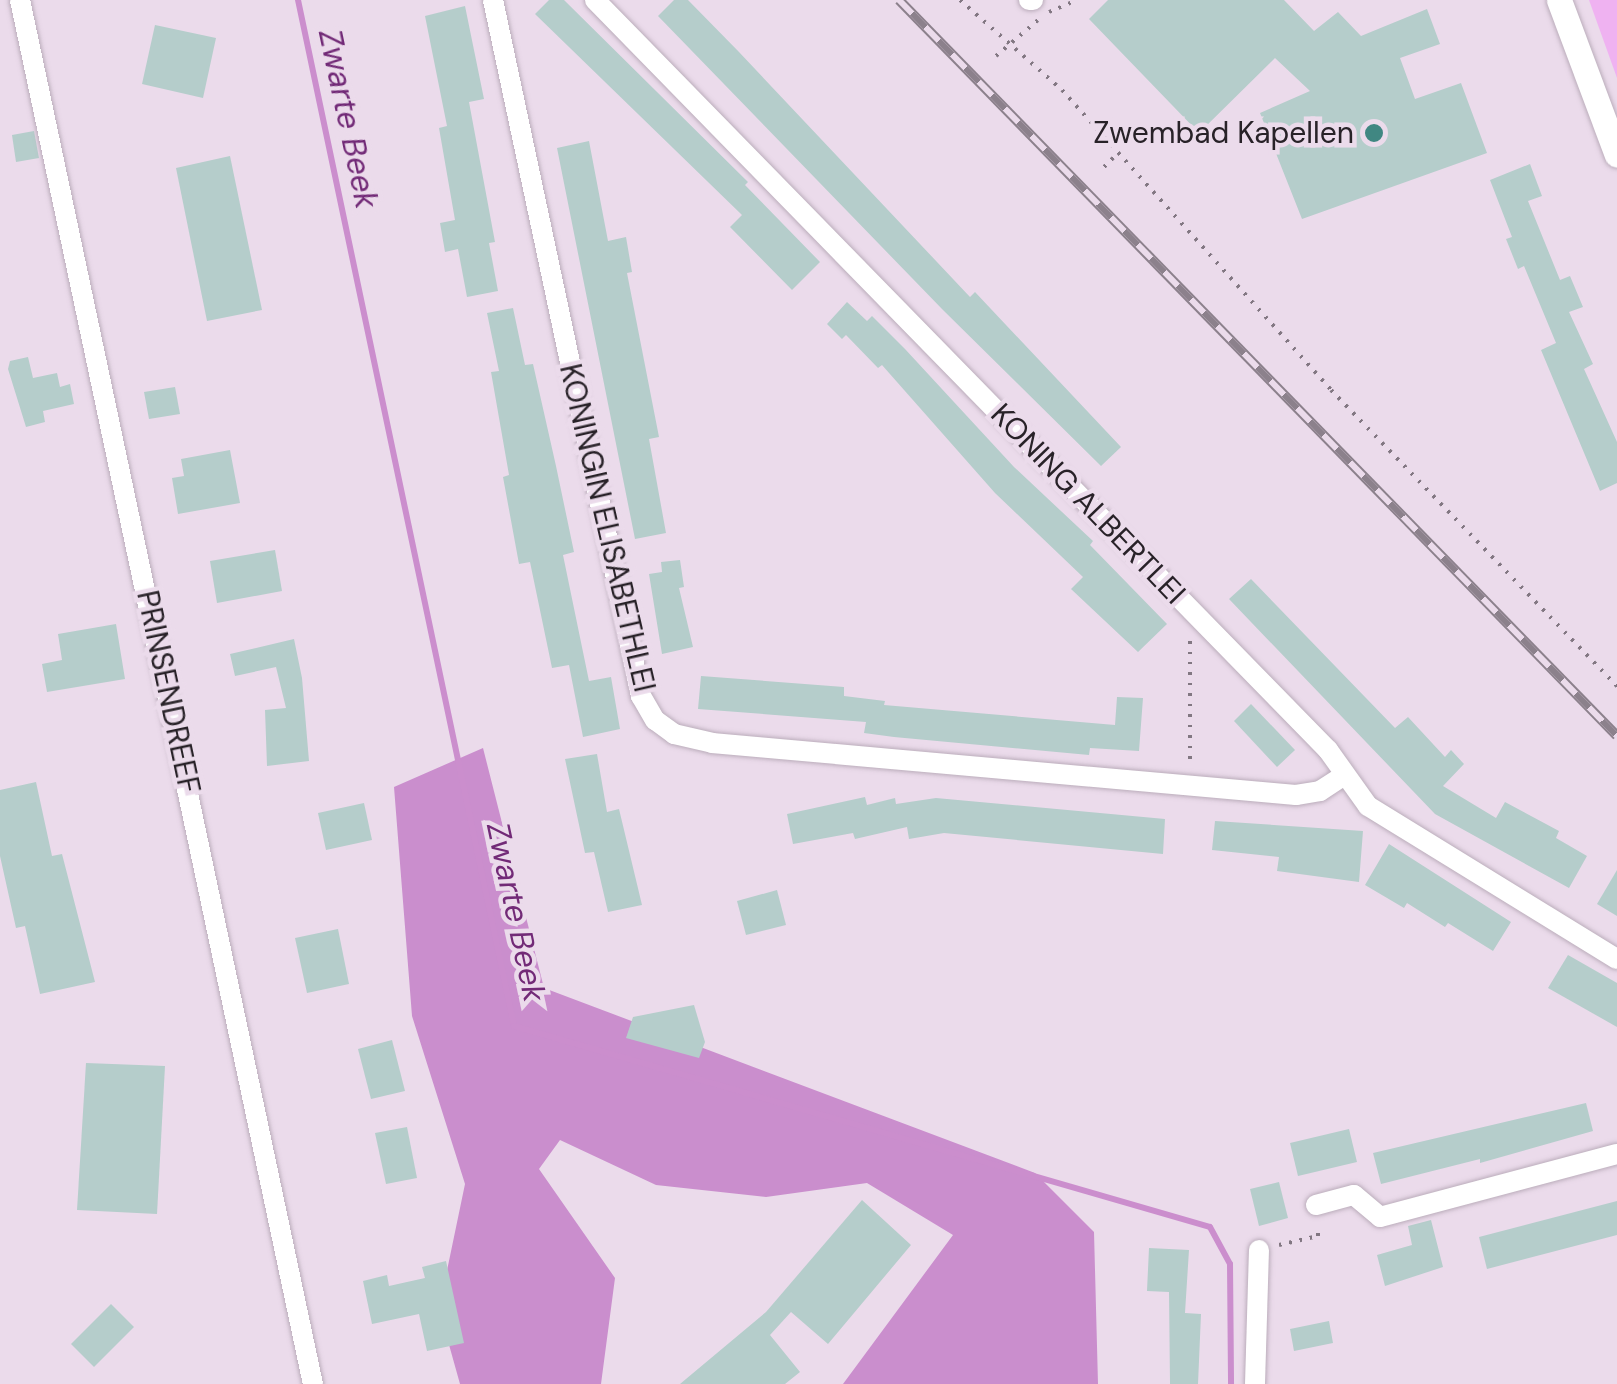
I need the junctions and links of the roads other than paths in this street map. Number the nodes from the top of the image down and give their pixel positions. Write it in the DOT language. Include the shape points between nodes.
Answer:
graph roads {
  1 [pos="20,0"];
  2 [pos="493,0"];
  3 [pos="595,0"];
  4 [pos="1559,0"];
  5 [pos="1617,155"];
  6 [pos="1343,776"];
  7 [pos="1617,959"];
  8 [pos="1617,1154"];
  9 [pos="1316,1204"];
  10 [pos="1260,1250"];
  11 [pos="312,1384"];
  12 [pos="1255,1384"];
  1 -- 11 [label="street, PRINSENDREEF"];
  2 -- 6 [label="street, KONINGIN ELISABETHLEI" via="641,696 655,720 674,734 712,742 1296,795 1320,791"];
  3 -- 6 [label="street, KONING ALBERTLEI" via="1328,750"];
  4 -- 5 [label="street"];
  6 -- 7 [label="street, KONING ALBERTLEI" via="1368,806 1402,829"];
  8 -- 9 [label="street" via="1380,1218 1354,1196"];
  10 -- 12 [label="street"];
}
